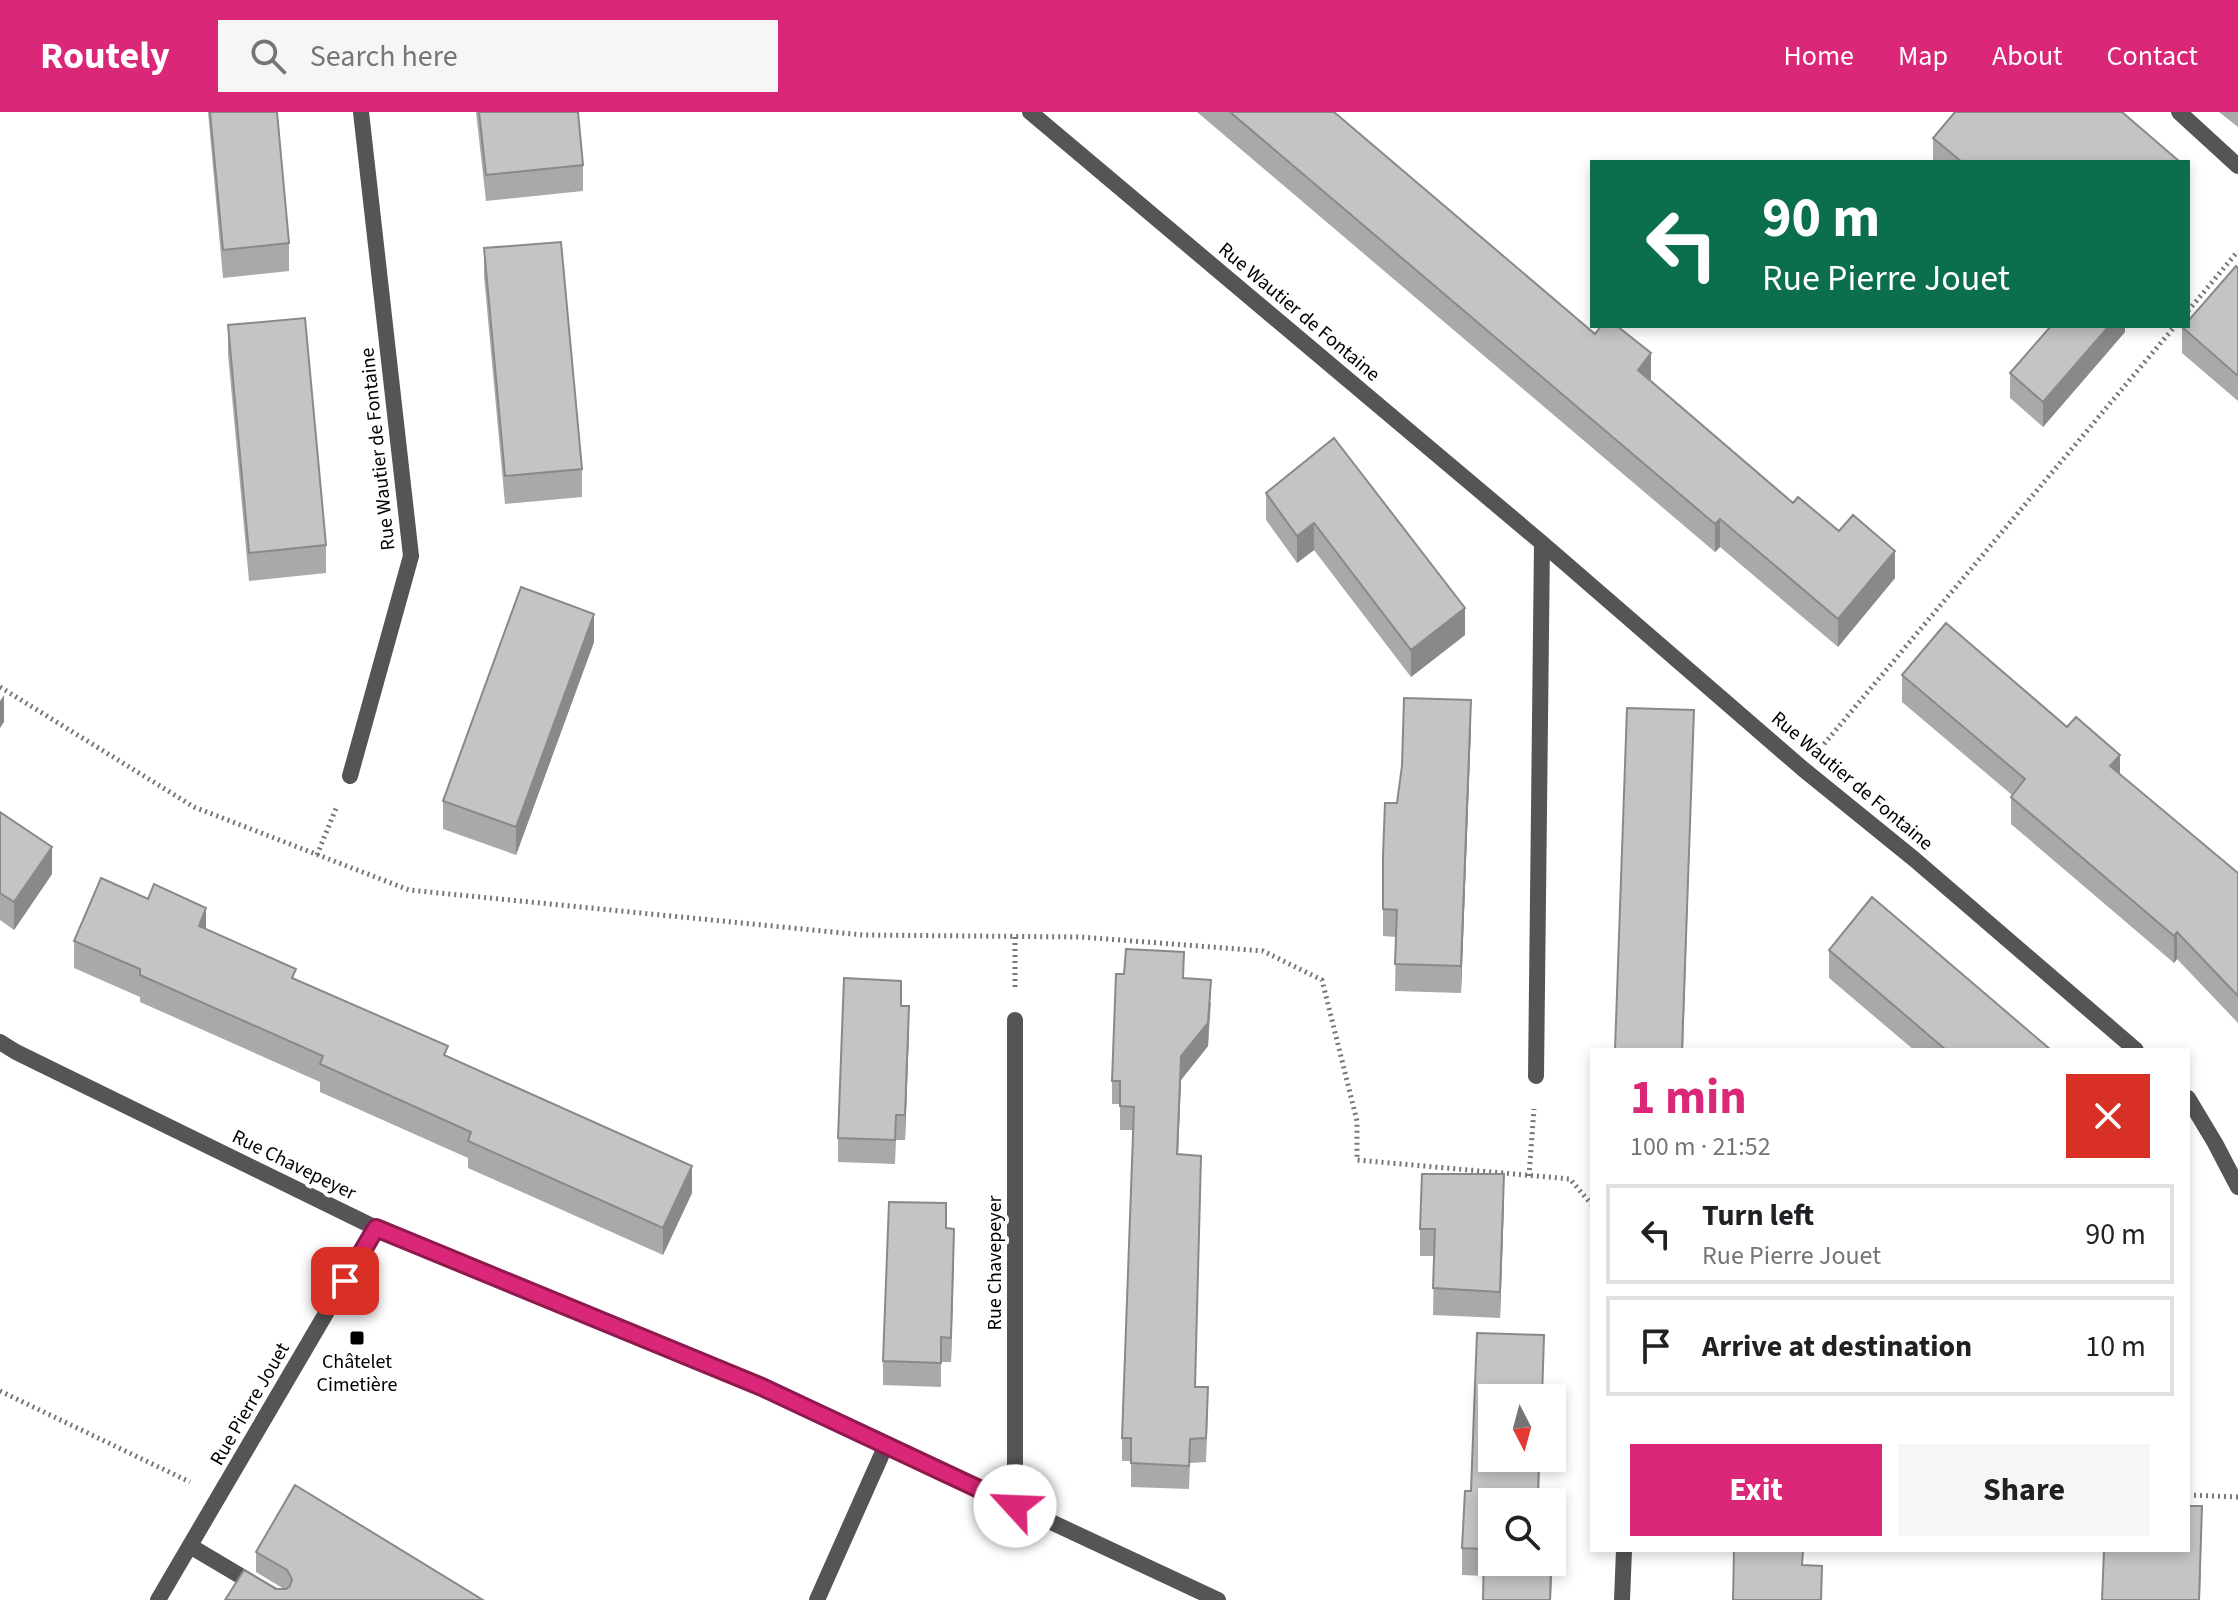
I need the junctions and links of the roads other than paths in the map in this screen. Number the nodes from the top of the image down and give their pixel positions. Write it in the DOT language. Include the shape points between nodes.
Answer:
graph roads {
  1 [pos="361,112"];
  2 [pos="1030,112"];
  3 [pos="2179,112"];
  4 [pos="2238,166"];
  5 [pos="1542,543"];
  6 [pos="350,776"];
  7 [pos="1015,1020"];
  8 [pos="0,1042"];
  9 [pos="2134,1048"];
  10 [pos="1536,1076"];
  11 [pos="2190,1102"];
  12 [pos="2238,1187"];
  13 [pos="376,1228"];
  14 [pos="886,1445"];
  15 [pos="1015,1506"];
  16 [pos="190,1546"];
  17 [pos="1624,1552"];
  18 [pos="158,1600"];
  19 [pos="281,1600"];
  20 [pos="817,1600"];
  21 [pos="1218,1600"];
  22 [pos="1622,1600"];
  1 -- 6 [label="street, Rue Wautier de Fontaine" via="411,556"];
  2 -- 5 [label="street, Rue Wautier de Fontaine"];
  3 -- 4 [label="street"];
  5 -- 9 [label="street, Rue Wautier de Fontaine"];
  5 -- 10 [label="street"];
  7 -- 15 [label="street, Rue Chavepeyer"];
  8 -- 13 [label="street, Rue Chavepeyer"];
  11 -- 12 [label="street"];
  13 -- 14 [label="street, Rue Chavepeyer" via="762,1387"];
  13 -- 16 [label="street, Rue Pierre Jouet"];
  14 -- 15 [label="street, Rue Chavepeyer"];
  14 -- 20 [label="street"];
  15 -- 21 [label="street, Rue Chavepeyer"];
  16 -- 18 [label="street, Rue Pierre Jouet"];
  16 -- 19 [label="street"];
  17 -- 22 [label="street"];
}
